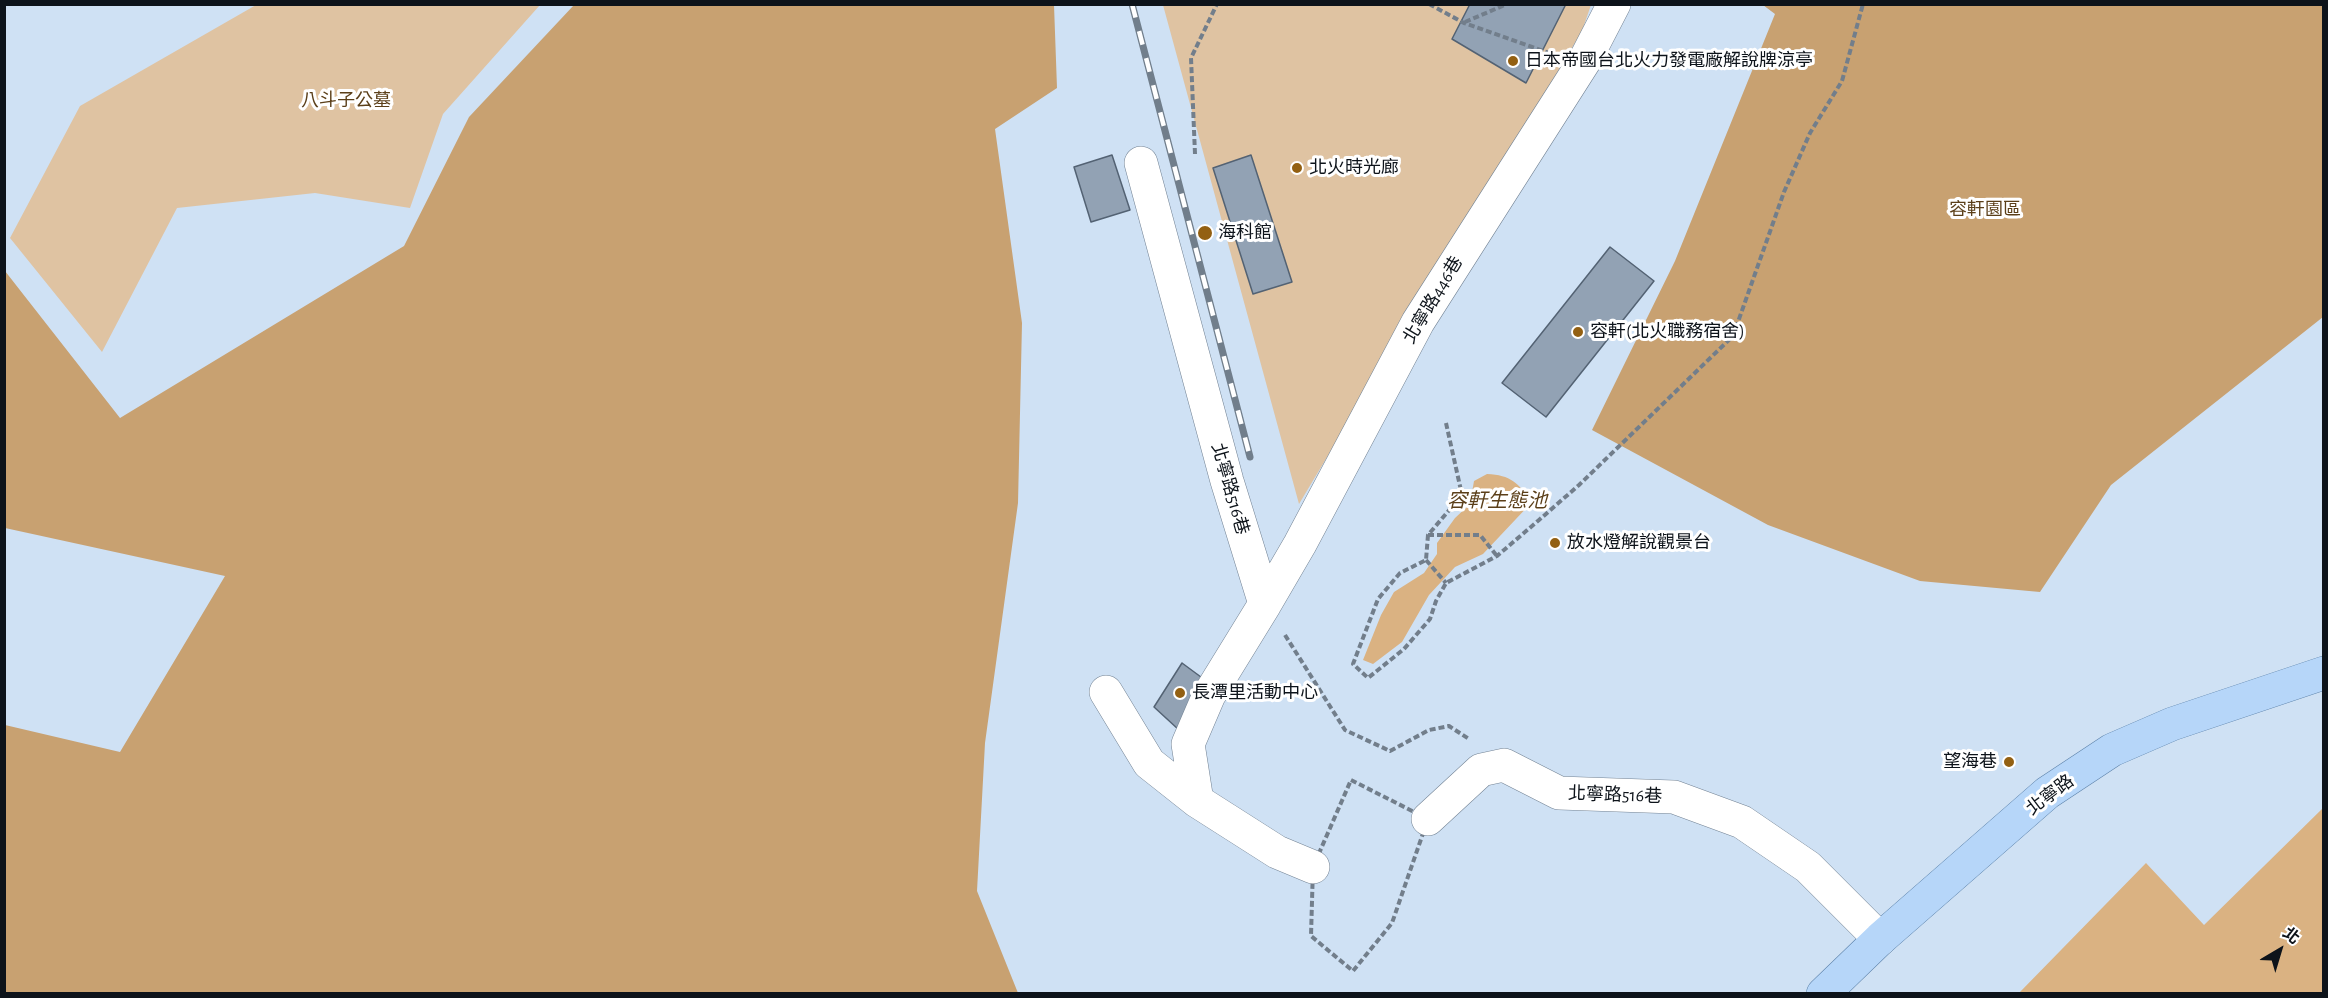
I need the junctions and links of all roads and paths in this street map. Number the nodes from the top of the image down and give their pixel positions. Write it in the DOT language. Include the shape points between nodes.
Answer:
graph roads {
  1 [pos="1217,4"];
  2 [pos="1429,4"];
  3 [pos="1507,4"];
  4 [pos="1614,4"];
  5 [pos="1863,4"];
  6 [pos="1464,22"];
  7 [pos="1580,64"];
  8 [pos="1196,154"];
  9 [pos="1141,163"];
  10 [pos="1446,423"];
  11 [pos="1428,536"];
  12 [pos="1497,556"];
  13 [pos="1426,560"];
  14 [pos="1446,583"];
  15 [pos="1265,604"];
  16 [pos="2324,673"];
  17 [pos="1106,693"];
  18 [pos="1496,766"];
  19 [pos="1197,801"];
  20 [pos="1428,819"];
  21 [pos="1313,867"];
  22 [pos="1880,939"];
  23 [pos="1822,993"];
  1 -- 8 [label="path" via="1191,58"];
  2 -- 6 [label="path"];
  3 -- 6 [label="path"];
  4 -- 7 [label="lane, 北寧路446巷"];
  5 -- 12 [label="path" via="1842,81 1810,133 1784,192 1732,336 1580,485"];
  6 -- 7 [label="path"];
  7 -- 15 [label="lane, 北寧路446巷" via="1418,322"];
  9 -- 15 [label="lane, 北寧路516巷" via="1227,482"];
  10 -- 11 [label="path" via="1462,495"];
  11 -- 12 [label="path" via="1480,535"];
  11 -- 13 [label="path"];
  12 -- 14 [label="path"];
  13 -- 14 [label="path"];
  13 -- 14 [label="path" via="1400,573 1378,599 1353,664 1368,678 1404,649 1430,619"];
  15 -- 18 [label="path" via="1345,730 1390,751 1429,730 1449,726 1477,744"];
  15 -- 19 [label="lane" via="1209,695 1188,744"];
  16 -- 22 [label="main road, 北寧路" via="2172,724 2112,750 2047,793"];
  17 -- 19 [label="lane" via="1149,763"];
  18 -- 20 [label="lane" via="1481,770"];
  18 -- 22 [label="lane, 北寧路516巷" via="1504,765 1559,793 1674,797 1742,822 1808,867"];
  19 -- 21 [label="lane" via="1277,852"];
  20 -- 21 [label="path" via="1351,780"];
  20 -- 21 [label="path" via="1392,923 1353,970 1311,936"];
  22 -- 23 [label="main road, 北寧路"];
}
